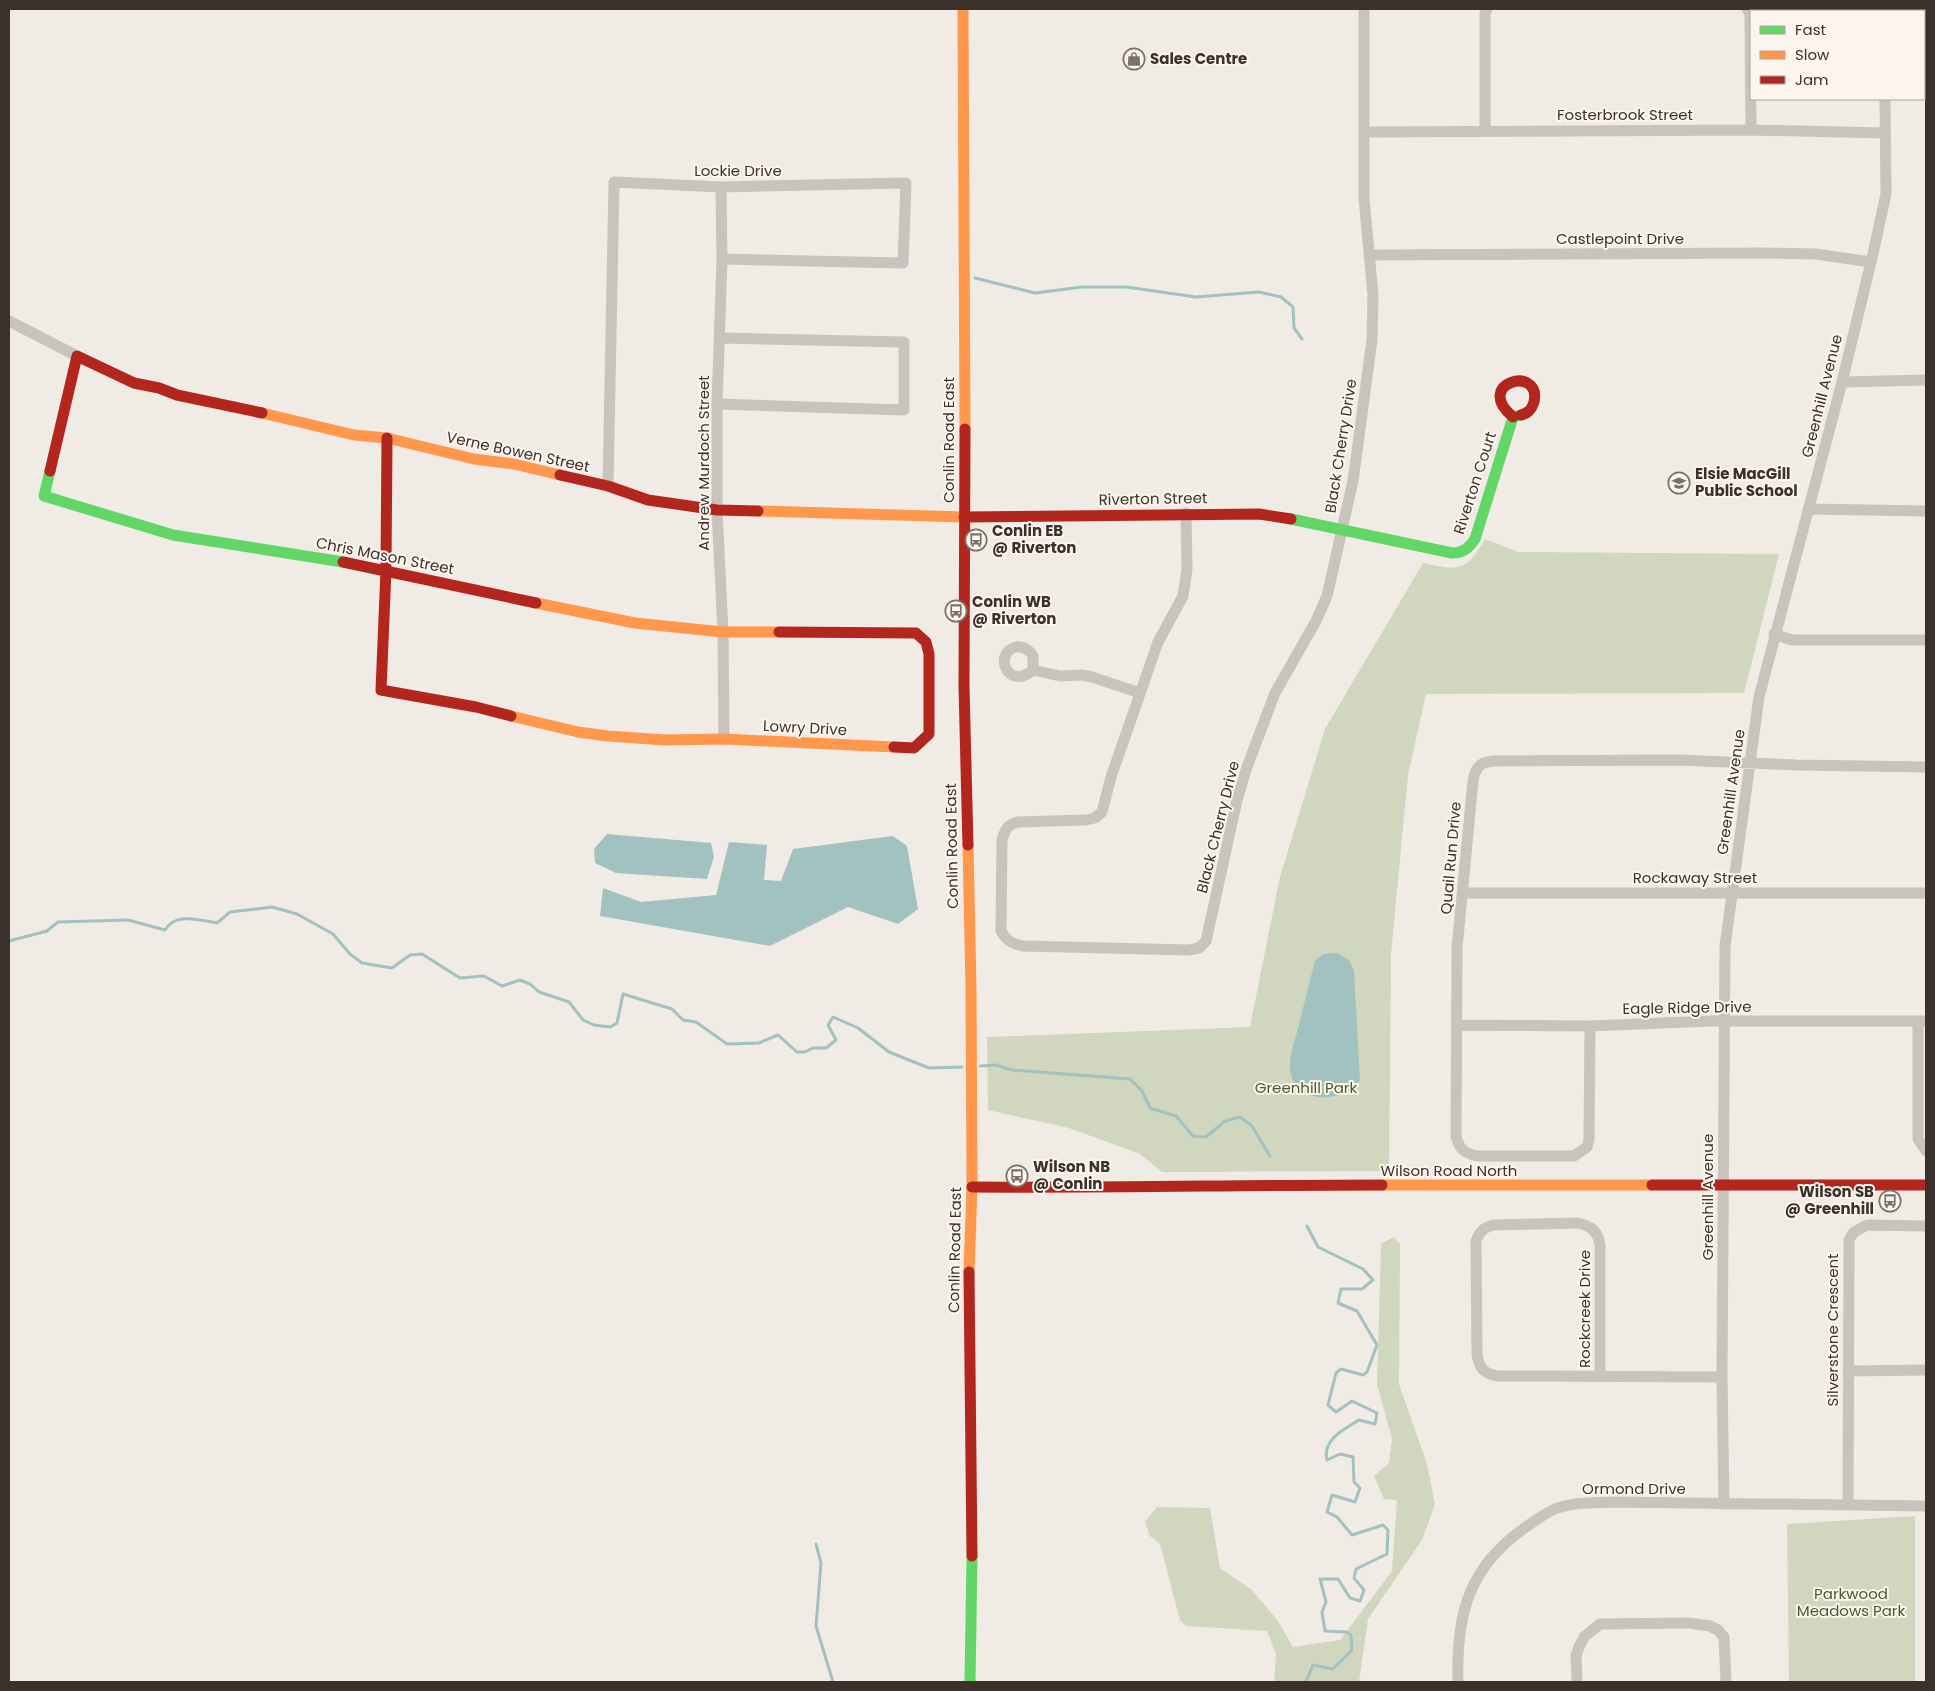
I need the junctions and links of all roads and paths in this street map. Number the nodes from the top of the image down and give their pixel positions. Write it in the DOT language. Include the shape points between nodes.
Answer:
graph roads {
  1 [pos="963,9"];
  2 [pos="1364,9"];
  3 [pos="1487,9"];
  4 [pos="1751,100"];
  5 [pos="1885,100"];
  6 [pos="1485,130"];
  7 [pos="1751,130"];
  8 [pos="1364,132"];
  9 [pos="1885,133"];
  10 [pos="721,187"];
  11 [pos="1369,255"];
  12 [pos="722,259"];
  13 [pos="1871,262"];
  14 [pos="9,321"];
  15 [pos="721,338"];
  16 [pos="77,356"];
  17 [pos="1926,380"];
  18 [pos="1842,382"];
  19 [pos="717,404"];
  20 [pos="1513,416"];
  21 [pos="387,438"];
  22 [pos="608,486"];
  23 [pos="1808,509"];
  24 [pos="717,510"];
  25 [pos="1926,511"];
  26 [pos="1186,514"];
  27 [pos="963,516"];
  28 [pos="1342,530"];
  29 [pos="386,570"];
  30 [pos="723,632"];
  31 [pos="1774,634"];
  32 [pos="1926,640"];
  33 [pos="1033,670"];
  34 [pos="1140,693"];
  35 [pos="724,739"];
  36 [pos="1750,763"];
  37 [pos="1926,767"];
  38 [pos="1463,893"];
  39 [pos="1733,893"];
  40 [pos="1926,893"];
  41 [pos="1724,1021"];
  42 [pos="1922,1021"];
  43 [pos="1456,1025"];
  44 [pos="1590,1026"];
  45 [pos="1926,1151"];
  46 [pos="1926,1185"];
  47 [pos="1723,1186"];
  48 [pos="972,1187"];
  49 [pos="1926,1226"];
  50 [pos="1926,1370"];
  51 [pos="1848,1371"];
  52 [pos="1600,1376"];
  53 [pos="1722,1377"];
  54 [pos="1724,1504"];
  55 [pos="1848,1504"];
  56 [pos="1926,1506"];
  57 [pos="970,1682"];
  58 [pos="1458,1682"];
  59 [pos="1577,1682"];
  60 [pos="1726,1682"];
  1 -- 27 [label="street, Conlin Road East" via="966,257"];
  2 -- 8 [label="street, Black Cherry Drive"];
  3 -- 6 [label="street"];
  4 -- 7 [label="street"];
  5 -- 9 [label="street, Greenhill Avenue"];
  6 -- 7 [label="street, Fosterbrook Street"];
  6 -- 8 [label="street, Fosterbrook Street"];
  7 -- 9 [label="street, Fosterbrook Street"];
  8 -- 11 [label="street, Black Cherry Drive" via="1364,198"];
  9 -- 13 [label="street, Greenhill Avenue" via="1886,194"];
  10 -- 12 [label="street, Andrew Murdoch Street"];
  10 -- 12 [label="street, Lockie Drive" via="906,184 904,263"];
  10 -- 22 [label="street, Lockie Drive" via="614,182"];
  11 -- 13 [label="street, Castlepoint Drive" via="1760,253 1816,254"];
  11 -- 28 [label="street, Black Cherry Drive" via="1373,295 1371,358 1353,481"];
  12 -- 15 [label="street, Andrew Murdoch Street"];
  13 -- 18 [label="street, Greenhill Avenue"];
  14 -- 16 [label="street, Verne Bowen Street"];
  15 -- 19 [label="street, Andrew Murdoch Street"];
  15 -- 19 [label="street" via="904,342 904,410"];
  16 -- 21 [label="street, Verne Bowen Street" via="134,382 177,395 354,435"];
  16 -- 29 [label="street, Chris Mason Street" via="44,496 173,534"];
  17 -- 18 [label="street"];
  18 -- 23 [label="street, Greenhill Avenue"];
  19 -- 24 [label="street, Andrew Murdoch Street"];
  20 -- 28 [label="street, Riverton Court" via="1474,539 1465,551 1452,553"];
  21 -- 22 [label="street, Verne Bowen Street"];
  21 -- 29 [label="street"];
  22 -- 24 [label="street, Verne Bowen Street" via="648,500"];
  23 -- 25 [label="street"];
  23 -- 31 [label="street, Greenhill Avenue"];
  24 -- 27 [label="street, Verne Bowen Street"];
  24 -- 30 [label="street, Andrew Murdoch Street"];
  26 -- 27 [label="street, Riverton Street"];
  26 -- 28 [label="street, Riverton Street" via="1259,514"];
  26 -- 34 [label="street, Black Cherry Drive" via="1187,569 1183,596 1158,642"];
  27 -- 48 [label="street, Conlin Road East"];
  28 -- 34 [label="street, Black Cherry Drive" via="1327,596 1275,693 1247,767 1206,941 1199,948 1189,950 1013,944 1001,932 1004,831 1009,824 1017,822 1086,820 1102,812"];
  29 -- 30 [label="street, Chris Mason Street" via="635,623"];
  29 -- 35 [label="street, Lowry Drive" via="381,690 476,707 578,732 664,740"];
  30 -- 35 [label="street, Andrew Murdoch Street"];
  30 -- 35 [label="street, Lowry Drive" via="916,633 926,642 929,654 929,734 914,748"];
  31 -- 32 [label="street" via="1792,640"];
  31 -- 36 [label="street, Greenhill Avenue" via="1758,697"];
  33 -- 34 [label="street" via="1060,676 1092,677"];
  36 -- 37 [label="street, Quail Run Drive"];
  36 -- 38 [label="street, Quail Run Drive" via="1678,760 1484,762 1474,773"];
  36 -- 39 [label="street, Greenhill Avenue"];
  38 -- 39 [label="street, Rockaway Street"];
  38 -- 43 [label="street, Quail Run Drive" via="1457,948"];
  39 -- 40 [label="street, Rockaway Street"];
  39 -- 41 [label="street, Greenhill Avenue" via="1726,946"];
  41 -- 42 [label="street, Eagle Ridge Drive"];
  41 -- 44 [label="street, Eagle Ridge Drive"];
  41 -- 47 [label="street, Greenhill Avenue"];
  42 -- 45 [label="street, Eagle Ridge Drive" via="1918,1139"];
  43 -- 44 [label="street, Eagle Ridge Drive"];
  43 -- 44 [label="street, Quail Run Drive" via="1456,1136 1458,1146 1466,1154 1477,1156 1574,1156 1587,1147"];
  46 -- 47 [label="street, Wilson Road North"];
  47 -- 48 [label="street, Wilson Road North"];
  47 -- 53 [label="street, Greenhill Avenue"];
  48 -- 57 [label="street, Conlin Road East" via="969,1262"];
  49 -- 51 [label="street, Silverstone Crescent" via="1868,1225 1854,1232 1849,1240"];
  50 -- 51 [label="street"];
  51 -- 55 [label="street, Silverstone Crescent"];
  52 -- 52 [label="street, Rockcreek Drive" via="1600,1245 1593,1229 1578,1223 1493,1225 1484,1228 1476,1241 1477,1354 1483,1371 1498,1376"];
  52 -- 53 [label="street, Rockcreek Drive"];
  53 -- 54 [label="street, Greenhill Avenue"];
  54 -- 55 [label="street, Ormond Drive"];
  54 -- 58 [label="street, Ormond Drive" via="1579,1503 1556,1509 1530,1524 1490,1558 1471,1589 1460,1626"];
  55 -- 56 [label="street, Ormond Drive"];
  59 -- 60 [label="street" via="1579,1647 1584,1637 1600,1624 1688,1623 1710,1626 1724,1637"];
}
